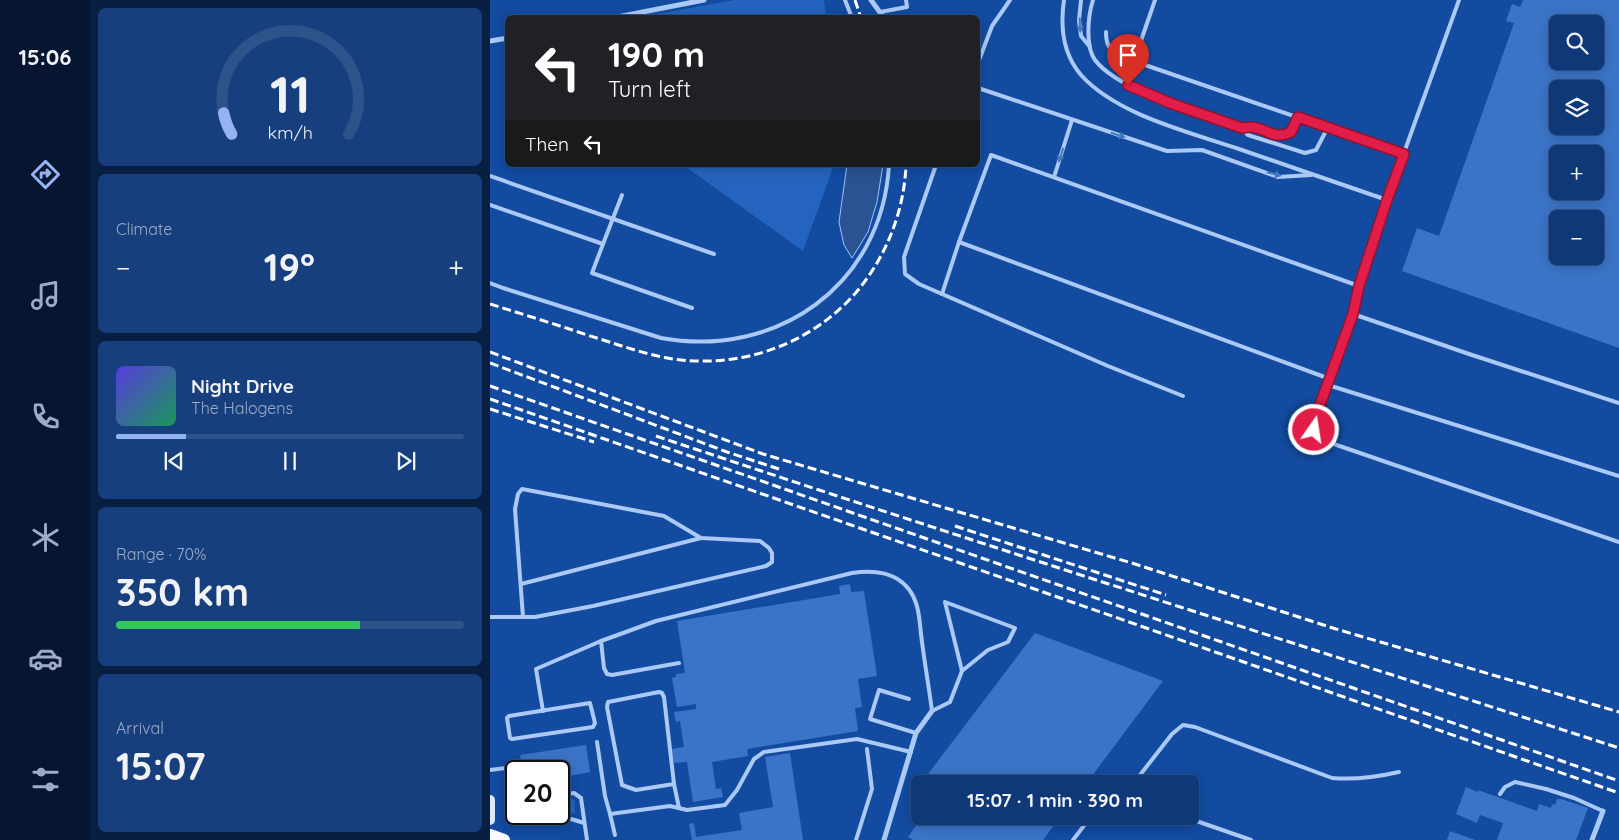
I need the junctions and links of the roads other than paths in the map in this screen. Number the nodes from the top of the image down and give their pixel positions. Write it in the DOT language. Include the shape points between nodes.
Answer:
graph roads {
  1 [pos="704,0"];
  2 [pos="845,0"];
  3 [pos="871,0"];
  4 [pos="906,0"];
  5 [pos="1010,0"];
  6 [pos="1064,0"];
  7 [pos="1082,0"];
  8 [pos="1094,0"];
  9 [pos="1155,0"];
  10 [pos="1459,0"];
  11 [pos="880,12"];
  12 [pos="627,15"];
  13 [pos="851,15"];
  14 [pos="882,15"];
  15 [pos="1106,32"];
  16 [pos="505,38"];
  17 [pos="490,41"];
  18 [pos="1090,47"];
  19 [pos="980,58"];
  20 [pos="1134,61"];
  21 [pos="980,89"];
  22 [pos="1298,117"];
  23 [pos="1072,120"];
  24 [pos="1328,127"];
  25 [pos="1242,128"];
  26 [pos="1404,154"];
  27 [pos="889,167"];
  28 [pos="935,167"];
  29 [pos="1314,174"];
  30 [pos="490,176"];
  31 [pos="1054,177"];
  32 [pos="622,195"];
  33 [pos="1387,200"];
  34 [pos="490,205"];
  35 [pos="613,218"];
  36 [pos="959,242"];
  37 [pos="602,244"];
  38 [pos="714,254"];
  39 [pos="490,283"];
  40 [pos="1359,286"];
  41 [pos="942,294"];
  42 [pos="692,308"];
  43 [pos="1353,314"];
  44 [pos="1330,379"];
  45 [pos="1328,385"];
  46 [pos="1183,396"];
  47 [pos="1619,403"];
  48 [pos="1619,476"];
  49 [pos="700,538"];
  50 [pos="1619,542"];
  51 [pos="521,584"];
  52 [pos="524,617"];
  53 [pos="490,618"];
  54 [pos="601,641"];
  55 [pos="679,663"];
  56 [pos="962,671"];
  57 [pos="909,700"];
  58 [pos="543,711"];
  59 [pos="932,711"];
  60 [pos="916,733"];
  61 [pos="597,742"];
  62 [pos="867,750"];
  63 [pos="911,752"];
  64 [pos="505,768"];
  65 [pos="490,770"];
  66 [pos="1399,772"];
  67 [pos="1141,775"];
  68 [pos="674,784"];
  69 [pos="570,794"];
  70 [pos="1500,794"];
  71 [pos="490,800"];
  72 [pos="679,808"];
  73 [pos="1602,811"];
  74 [pos="610,814"];
  75 [pos="570,819"];
  76 [pos="490,820"];
  77 [pos="1199,822"];
  78 [pos="584,823"];
  79 [pos="1085,825"];
  80 [pos="490,835"];
  81 [pos="615,835"];
  82 [pos="504,840"];
  83 [pos="587,840"];
  84 [pos="856,840"];
  85 [pos="884,840"];
  86 [pos="1074,840"];
  87 [pos="1251,840"];
  88 [pos="1592,840"];
  1 -- 12 [label="street"];
  2 -- 13 [label="lane"];
  3 -- 11 [label="street"];
  4 -- 11 [label="lane" via="907,7"];
  5 -- 19 [label="lane" via="992,26"];
  6 -- 29 [label="lane" via="1062,25 1066,50 1081,75 1106,97 1149,118"];
  7 -- 18 [label="lane, one-way" via="1080,36"];
  8 -- 18 [label="lane" via="1089,18"];
  9 -- 20 [label="lane"];
  10 -- 26 [label="lane"];
  11 -- 14 [label="street"];
  15 -- 20 [label="lane" via="1106,42 1111,50"];
  16 -- 17 [label="street"];
  18 -- 25 [label="lane" via="1096,61 1128,85"];
  20 -- 22 [label="lane"];
  21 -- 23 [label="lane"];
  22 -- 24 [label="lane"];
  22 -- 25 [label="lane" via="1291,132 1284,136 1251,127"];
  23 -- 29 [label="lane, one-way" via="1167,151 1202,150 1278,177"];
  23 -- 31 [label="lane, one-way"];
  24 -- 25 [label="lane" via="1316,150 1304,153 1248,135"];
  24 -- 26 [label="lane"];
  26 -- 33 [label="lane"];
  27 -- 39 [label="lane" via="879,218 854,267 830,294 810,309 760,333 711,342 661,338"];
  28 -- 41 [label="lane" via="904,257 905,274"];
  29 -- 33 [label="lane"];
  30 -- 35 [label="lane"];
  31 -- 36 [label="lane" via="991,155"];
  31 -- 40 [label="lane"];
  32 -- 35 [label="lane"];
  33 -- 40 [label="lane"];
  34 -- 37 [label="lane"];
  35 -- 37 [label="lane"];
  35 -- 38 [label="lane"];
  36 -- 41 [label="lane"];
  36 -- 44 [label="lane"];
  37 -- 42 [label="lane" via="592,272"];
  40 -- 43 [label="lane"];
  41 -- 46 [label="lane"];
  43 -- 44 [label="lane"];
  43 -- 47 [label="lane"];
  44 -- 45 [label="lane"];
  45 -- 48 [label="lane"];
  45 -- 50 [label="lane" via="1313,424 1318,436 1325,441"];
  49 -- 51 [label="lane"];
  49 -- 51 [label="lane" via="664,516 522,489 515,509"];
  49 -- 52 [label="lane" via="760,541 772,553 772,562 612,601"];
  51 -- 52 [label="lane"];
  52 -- 53 [label="lane"];
  54 -- 55 [label="lane" via="607,674"];
  54 -- 58 [label="lane" via="536,669"];
  54 -- 59 [label="lane" via="656,621 852,573 884,573 906,585 916,604"];
  56 -- 56 [label="lane" via="947,610 945,602 1015,628 1008,642 988,650"];
  56 -- 59 [label="lane" via="950,702"];
  57 -- 60 [label="lane" via="878,690 870,719"];
  58 -- 58 [label="lane" via="507,717 510,738 594,726 590,703"];
  59 -- 60 [label="street"];
  60 -- 63 [label="street"];
  61 -- 74 [label="lane"];
  62 -- 84 [label="lane" via="872,789"];
  63 -- 72 [label="lane" via="856,739 764,752 754,759 725,805 687,810"];
  63 -- 85 [label="street"];
  64 -- 65 [label="lane"];
  66 -- 67 [label="lane" via="1350,779 1332,778 1183,725 1172,734"];
  68 -- 68 [label="lane" via="636,790 622,785 608,702 662,693"];
  68 -- 72 [label="lane"];
  69 -- 78 [label="lane" via="580,796"];
  70 -- 73 [label="lane" via="1515,782 1574,798"];
  71 -- 76 [label="main road"];
  72 -- 74 [label="lane" via="670,806"];
  73 -- 88 [label="street"];
  74 -- 81 [label="lane"];
  75 -- 78 [label="lane"];
  77 -- 87 [label="lane"];
  78 -- 83 [label="lane"];
  79 -- 86 [label="lane"];
  80 -- 82 [label="main road"];
}
